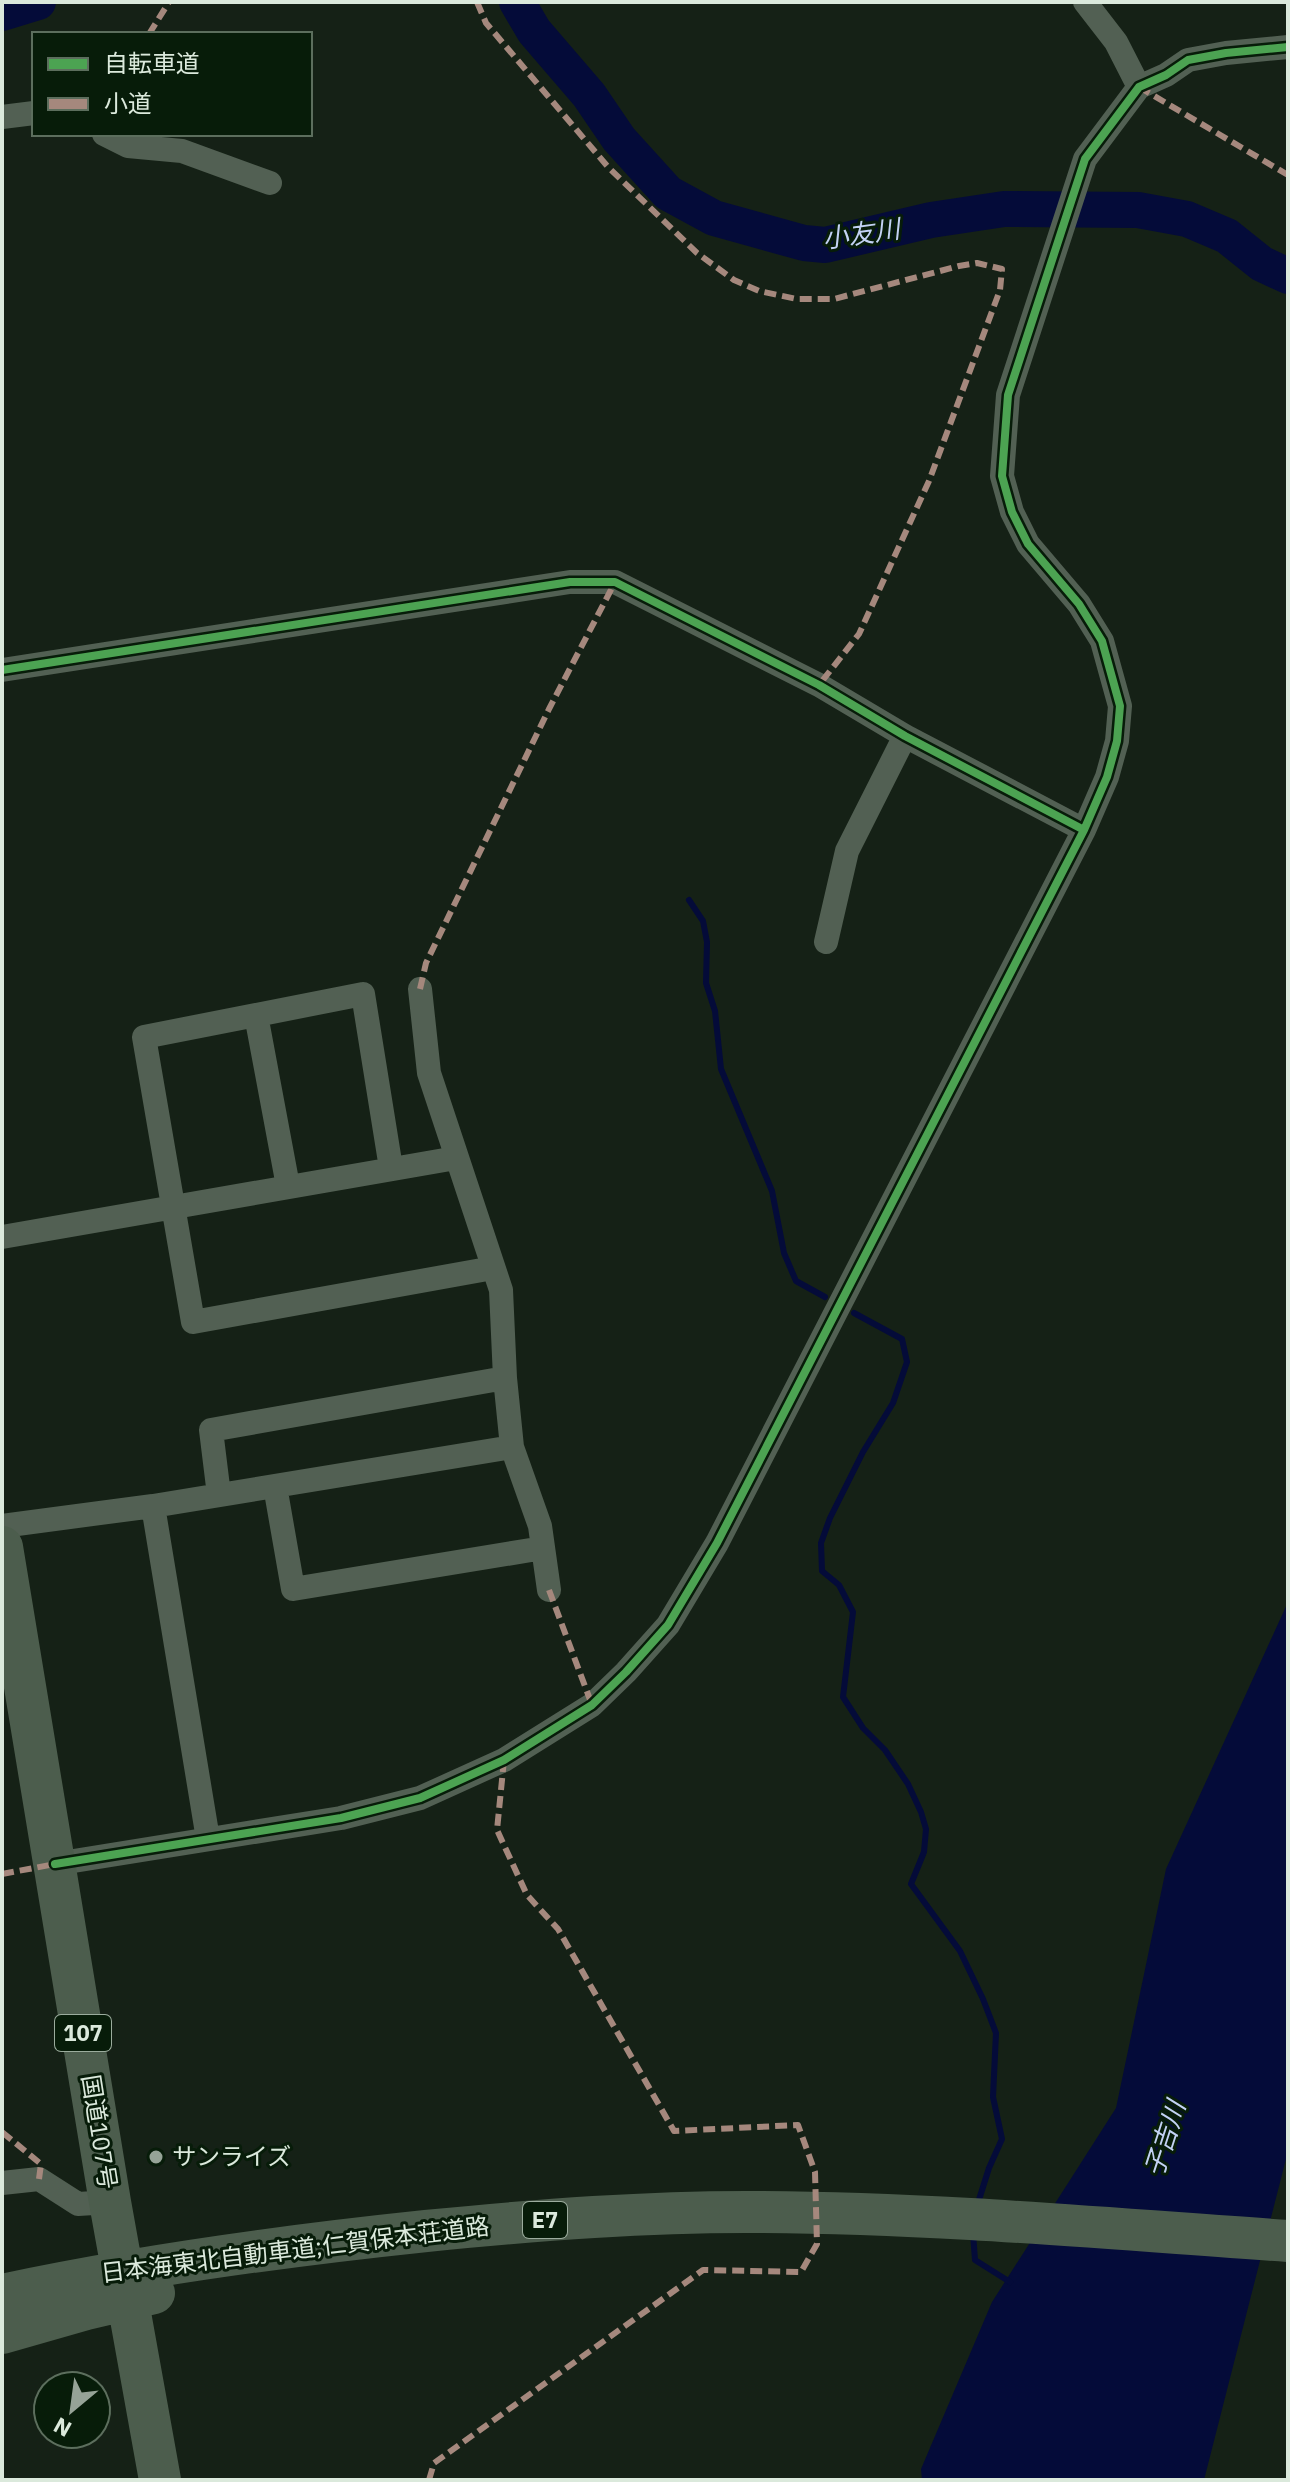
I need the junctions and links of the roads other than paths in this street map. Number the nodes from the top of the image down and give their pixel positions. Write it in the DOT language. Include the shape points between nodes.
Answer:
graph roads {
  1 [pos="1085,2"];
  2 [pos="1288,47"];
  3 [pos="1139,87"];
  4 [pos="32,113"];
  5 [pos="2,117"];
  6 [pos="108,136"];
  7 [pos="270,183"];
  8 [pos="2,670"];
  9 [pos="905,736"];
  10 [pos="1084,830"];
  11 [pos="826,942"];
  12 [pos="420,989"];
  13 [pos="256,1015"];
  14 [pos="456,1158"];
  15 [pos="391,1168"];
  16 [pos="288,1186"];
  17 [pos="174,1206"];
  18 [pos="2,1237"];
  19 [pos="493,1268"];
  20 [pos="505,1378"];
  21 [pos="512,1447"];
  22 [pos="275,1486"];
  23 [pos="219,1495"];
  24 [pos="153,1506"];
  25 [pos="2,1526"];
  26 [pos="2,1547"];
  27 [pos="543,1548"];
  28 [pos="549,1590"];
  29 [pos="208,1839"];
  30 [pos="55,1864"];
  31 [pos="2,2183"];
  32 [pos="110,2202"];
  33 [pos="925,2219"];
  34 [pos="1288,2241"];
  35 [pos="169,2276"];
  36 [pos="82,2292"];
  37 [pos="2,2293"];
  38 [pos="2,2308"];
  39 [pos="2,2333"];
  40 [pos="160,2480"];
  1 -- 3 [label="street" via="1116,42"];
  2 -- 3 [label="street" via="1188,60"];
  3 -- 10 [label="street" via="1085,159 1008,395 1003,462 1012,512 1028,544 1079,604 1102,641 1120,706 1107,777"];
  4 -- 5 [label="street"];
  6 -- 7 [label="street" via="128,146 182,151"];
  8 -- 9 [label="street" via="570,582 615,582 819,685"];
  9 -- 10 [label="street"];
  9 -- 11 [label="street" via="847,851"];
  10 -- 29 [label="street" via="717,1543 668,1625 592,1705 504,1760 420,1798 341,1818"];
  12 -- 14 [label="street" via="429,1073"];
  13 -- 15 [label="street" via="363,994"];
  13 -- 16 [label="street"];
  13 -- 17 [label="street" via="144,1037"];
  14 -- 15 [label="street"];
  14 -- 19 [label="street"];
  15 -- 16 [label="street"];
  16 -- 17 [label="street"];
  17 -- 18 [label="street"];
  17 -- 19 [label="street" via="193,1322"];
  19 -- 20 [label="street" via="501,1290"];
  20 -- 21 [label="street"];
  20 -- 23 [label="street" via="211,1430"];
  21 -- 22 [label="street"];
  21 -- 27 [label="street"];
  22 -- 23 [label="street"];
  22 -- 27 [label="street" via="293,1589"];
  23 -- 24 [label="street"];
  24 -- 25 [label="street"];
  24 -- 29 [label="street"];
  26 -- 30 [label="highway, 国道107号 / 107"];
  27 -- 28 [label="street"];
  29 -- 30 [label="street"];
  30 -- 32 [label="highway, 国道107号 / 107"];
  31 -- 32 [label="street" via="39,2179 78,2204"];
  32 -- 40 [label="highway, 国道107号 / 107"];
  33 -- 34 [label="highway, 日本海東北自動車道;仁賀保本荘道路 / E7"];
  33 -- 35 [label="highway, 日本海東北自動車道;仁賀保本荘道路 / E7" via="522,2234 302,2265"];
  33 -- 35 [label="highway, 日本海東北自動車道;仁賀保本荘道路 / E7" via="763,2212 521,2221 283,2247"];
  35 -- 36 [label="highway"];
  36 -- 37 [label="highway"];
  36 -- 38 [label="highway, 日本海東北自動車道;仁賀保本荘道路"];
  36 -- 39 [label="highway"];
}
